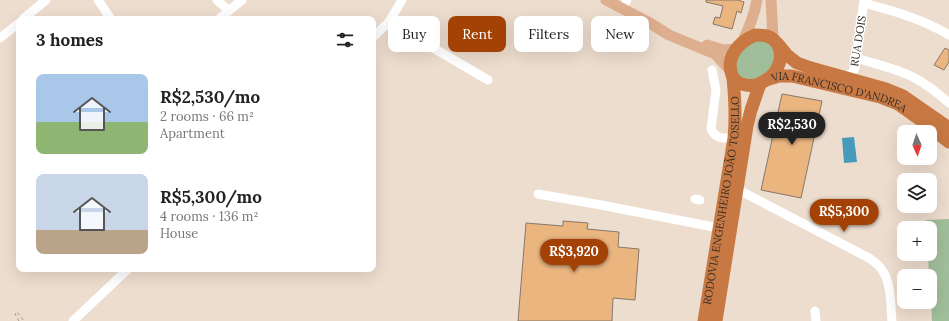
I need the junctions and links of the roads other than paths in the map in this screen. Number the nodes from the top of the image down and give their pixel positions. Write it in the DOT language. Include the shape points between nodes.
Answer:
graph roads {
  1 [pos="46,0"];
  2 [pos="98,0"];
  3 [pos="217,0"];
  4 [pos="242,0"];
  5 [pos="402,0"];
  6 [pos="606,0"];
  7 [pos="757,0"];
  8 [pos="771,0"];
  9 [pos="864,2"];
  10 [pos="625,4"];
  11 [pos="229,11"];
  12 [pos="27,16"];
  13 [pos="109,16"];
  14 [pos="223,16"];
  15 [pos="392,16"];
  16 [pos="388,22"];
  17 [pos="650,23"];
  18 [pos="16,25"];
  19 [pos="2,34"];
  20 [pos="376,34"];
  21 [pos="949,35"];
  22 [pos="776,42"];
  23 [pos="739,47"];
  24 [pos="440,52"];
  25 [pos="856,58"];
  26 [pos="712,70"];
  27 [pos="732,74"];
  28 [pos="843,77"];
  29 [pos="488,80"];
  30 [pos="763,82"];
  31 [pos="949,103"];
  32 [pos="949,128"];
  33 [pos="734,138"];
  34 [pos="949,142"];
  35 [pos="737,190"];
  36 [pos="538,194"];
  37 [pos="719,228"];
  38 [pos="125,272"];
  39 [pos="815,311"];
  40 [pos="72,321"];
  41 [pos="704,321"];
  42 [pos="716,321"];
  43 [pos="816,321"];
  44 [pos="892,321"];
  1 -- 12 [label="street"];
  2 -- 13 [label="street"];
  3 -- 11 [label="street"];
  4 -- 11 [label="street"];
  5 -- 15 [label="street"];
  6 -- 10 [label="main road"];
  7 -- 23 [label="main road" via="750,29"];
  8 -- 22 [label="main road"];
  9 -- 21 [label="street" via="905,15"];
  9 -- 25 [label="street, RUA DOIS"];
  10 -- 17 [label="main road"];
  11 -- 14 [label="street"];
  16 -- 20 [label="street"];
  17 -- 23 [label="main road" via="716,48 731,50"];
  17 -- 27 [label="main road" via="669,35 715,54"];
  18 -- 19 [label="street"];
  22 -- 23 [label="highway" via="767,36 755,35"];
  22 -- 28 [label="highway, VIA FRANCISCO D'ANDREA" via="797,63"];
  22 -- 30 [label="highway" via="781,59 775,72"];
  23 -- 27 [label="highway" via="730,62"];
  24 -- 29 [label="street"];
  25 -- 28 [label="street, RUA DOIS" via="852,73"];
  25 -- 31 [label="street" via="913,77"];
  26 -- 33 [label="street" via="716,90 711,129 719,138"];
  27 -- 30 [label="highway" via="738,82 745,85"];
  27 -- 33 [label="highway, RODOVIA ENGENHEIRO JOÃO TOSELLO"];
  28 -- 32 [label="highway, VIA FRANCISCO D'ANDREA" via="902,96"];
  30 -- 34 [label="highway, VIA FRANCISCO D'ANDREA" via="779,76 792,76 880,97 898,104"];
  30 -- 35 [label="highway, RODOVIA ENGENHEIRO JOÃO TOSELLO" via="747,126"];
  33 -- 37 [label="highway, RODOVIA ENGENHEIRO JOÃO TOSELLO"];
  35 -- 42 [label="highway, RODOVIA ENGENHEIRO JOÃO TOSELLO"];
  35 -- 44 [label="street" via="878,265 889,287"];
  36 -- 37 [label="street"];
  37 -- 41 [label="highway, RODOVIA ENGENHEIRO JOÃO TOSELLO"];
  38 -- 40 [label="street"];
  39 -- 43 [label="street"];
}
